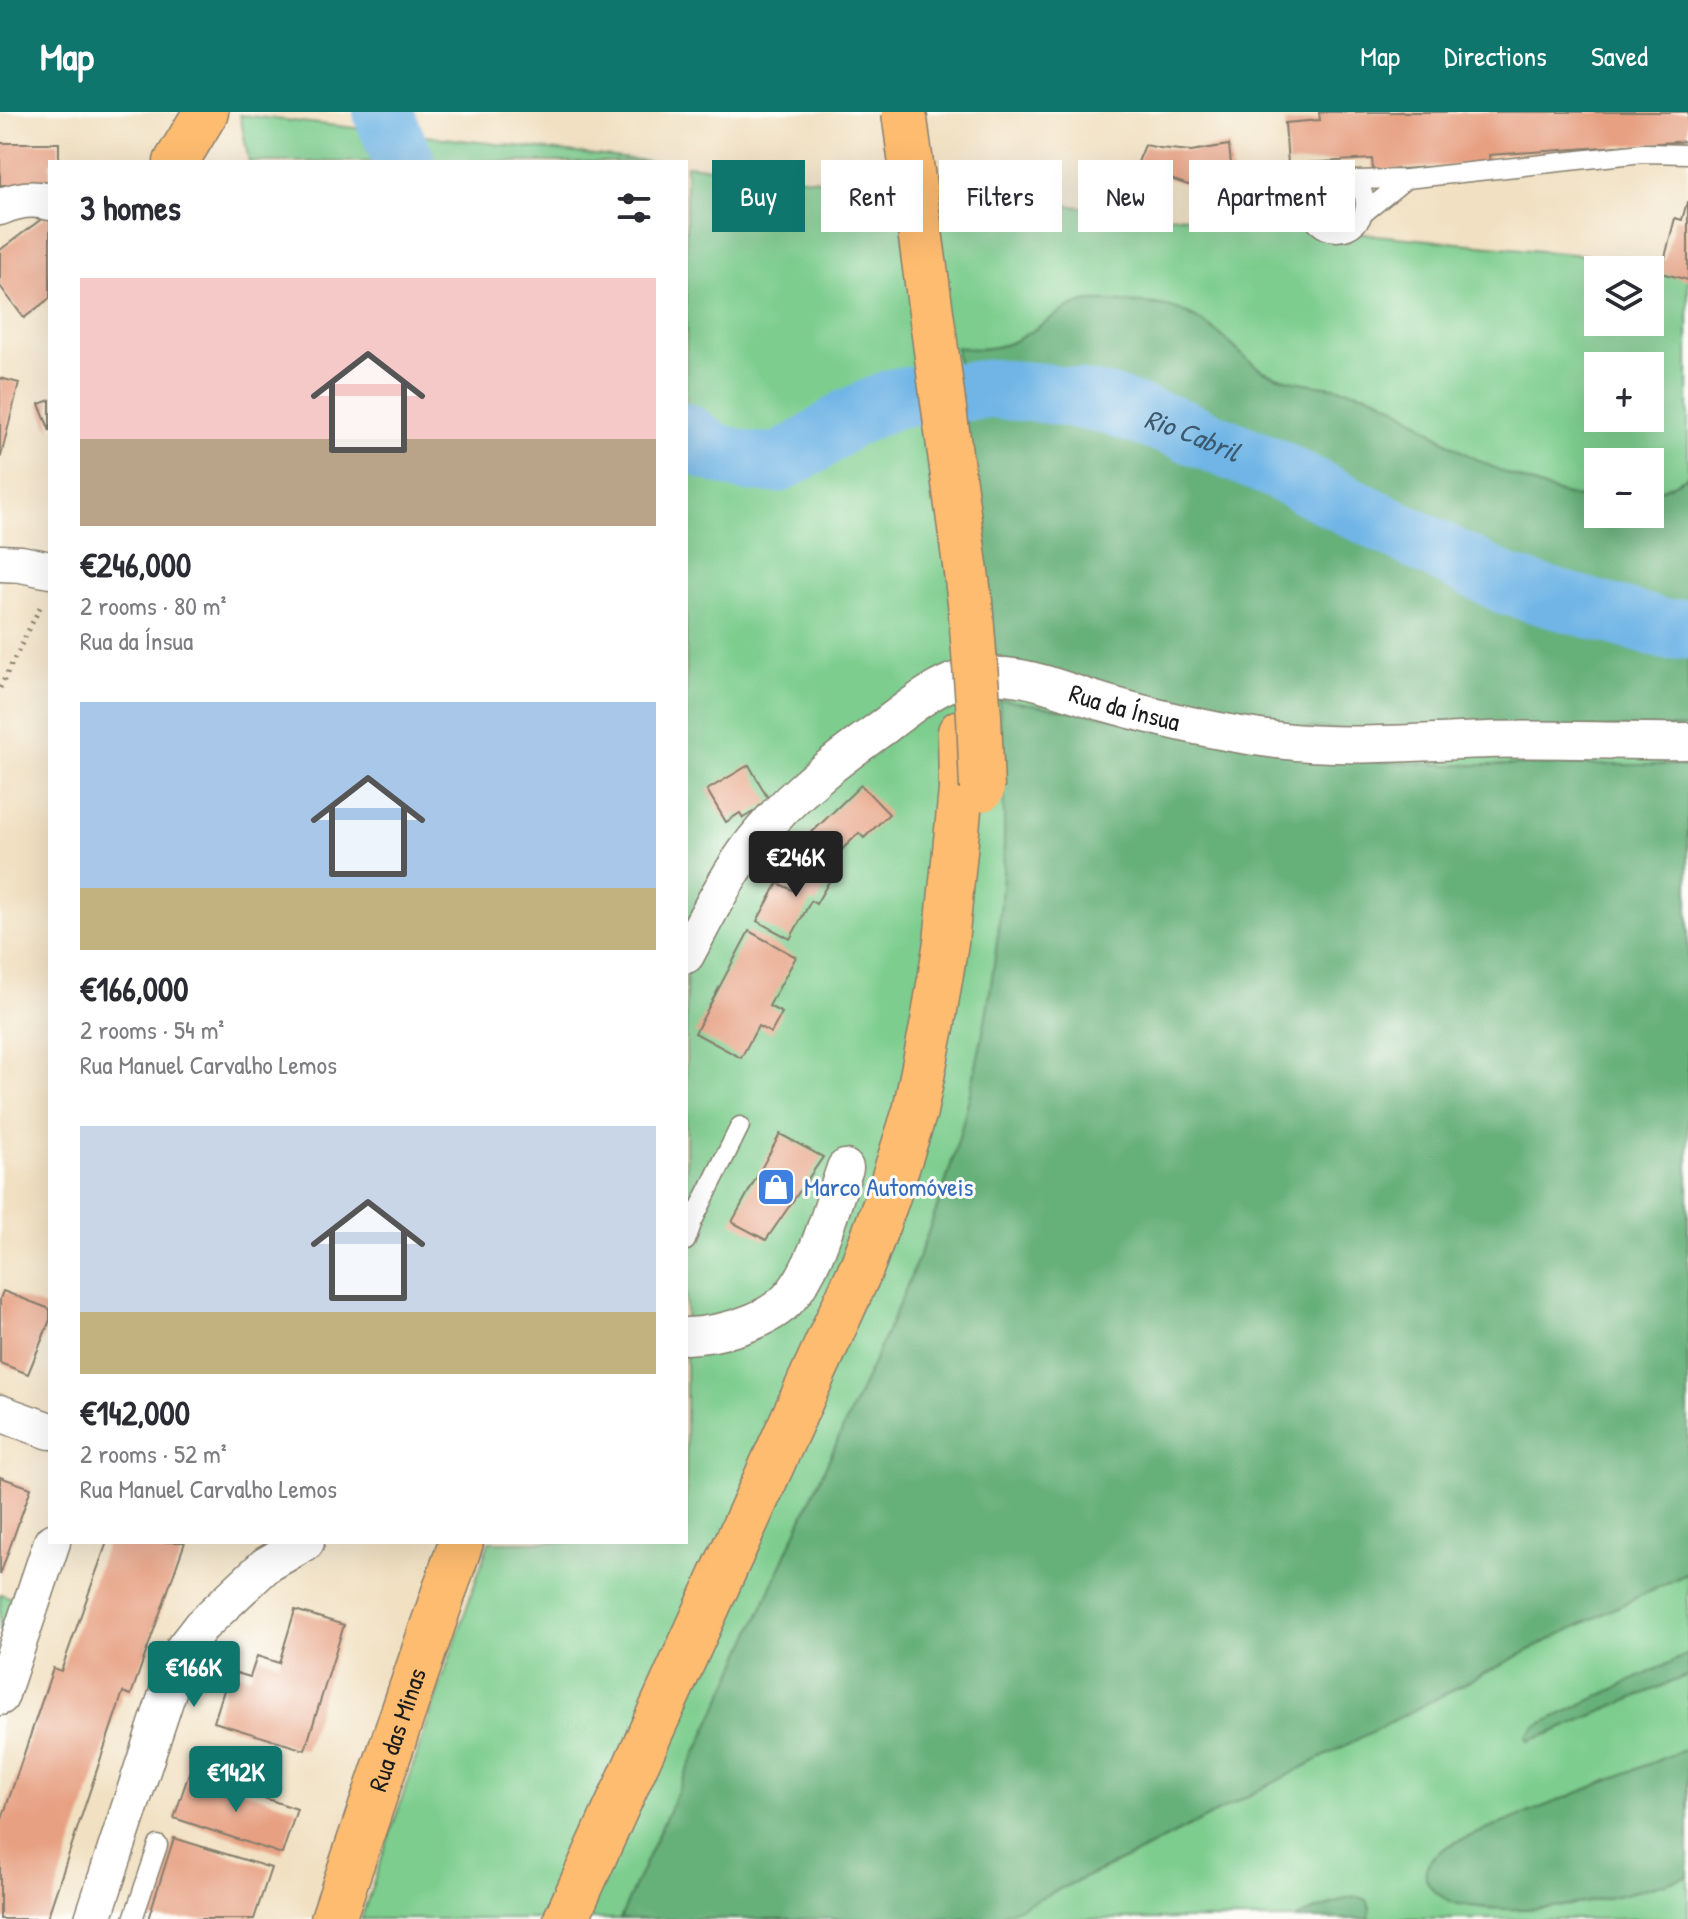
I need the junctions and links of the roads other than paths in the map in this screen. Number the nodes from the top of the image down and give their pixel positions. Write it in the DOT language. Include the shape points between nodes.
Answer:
graph roads {
  1 [pos="206,112"];
  2 [pos="881,112"];
  3 [pos="904,112"];
  4 [pos="1688,154"];
  5 [pos="177,160"];
  6 [pos="1406,179"];
  7 [pos="1355,180"];
  8 [pos="1355,182"];
  9 [pos="48,202"];
  10 [pos="0,207"];
  11 [pos="1364,213"];
  12 [pos="1355,225"];
  13 [pos="0,563"];
  14 [pos="47,585"];
  15 [pos="1688,741"];
  16 [pos="971,789"];
  17 [pos="688,951"];
  18 [pos="740,1126"];
  19 [pos="845,1168"];
  20 [pos="688,1235"];
  21 [pos="688,1336"];
  22 [pos="0,1413"];
  23 [pos="48,1430"];
  24 [pos="51,1544"];
  25 [pos="302,1544"];
  26 [pos="460,1544"];
  27 [pos="0,1697"];
  28 [pos="603,1839"];
  29 [pos="158,1845"];
  30 [pos="93,1919"];
  31 [pos="133,1919"];
  32 [pos="333,1919"];
  33 [pos="560,1919"];
  34 [pos="566,1919"];
  35 [pos="595,1919"];
  1 -- 5 [label="main road"];
  2 -- 16 [label="main road" via="948,583"];
  3 -- 16 [label="main road, bridge" via="970,602 979,716"];
  4 -- 6 [label="lane" via="1643,153"];
  6 -- 7 [label="lane"];
  6 -- 11 [label="lane"];
  8 -- 11 [label="lane" via="1364,196"];
  9 -- 10 [label="street" via="35,199"];
  11 -- 12 [label="lane"];
  13 -- 14 [label="street" via="21,564"];
  15 -- 17 [label="street, Rua da Ínsua" via="1313,744 1181,723 1033,680 965,678 935,690 848,751 777,815 730,875"];
  16 -- 28 [label="main road" via="915,1111 887,1199 863,1264"];
  16 -- 35 [label="main road" via="968,966 923,1170 860,1335"];
  18 -- 20 [label="lane"];
  19 -- 21 [label="street" via="809,1268 787,1301 747,1323"];
  22 -- 23 [label="street"];
  24 -- 27 [label="street"];
  25 -- 30 [label="street" via="253,1576 184,1648"];
  26 -- 32 [label="main road, Rua das Minas"];
  28 -- 33 [label="main road"];
  28 -- 34 [label="main road"];
  29 -- 31 [label="lane"];
}
